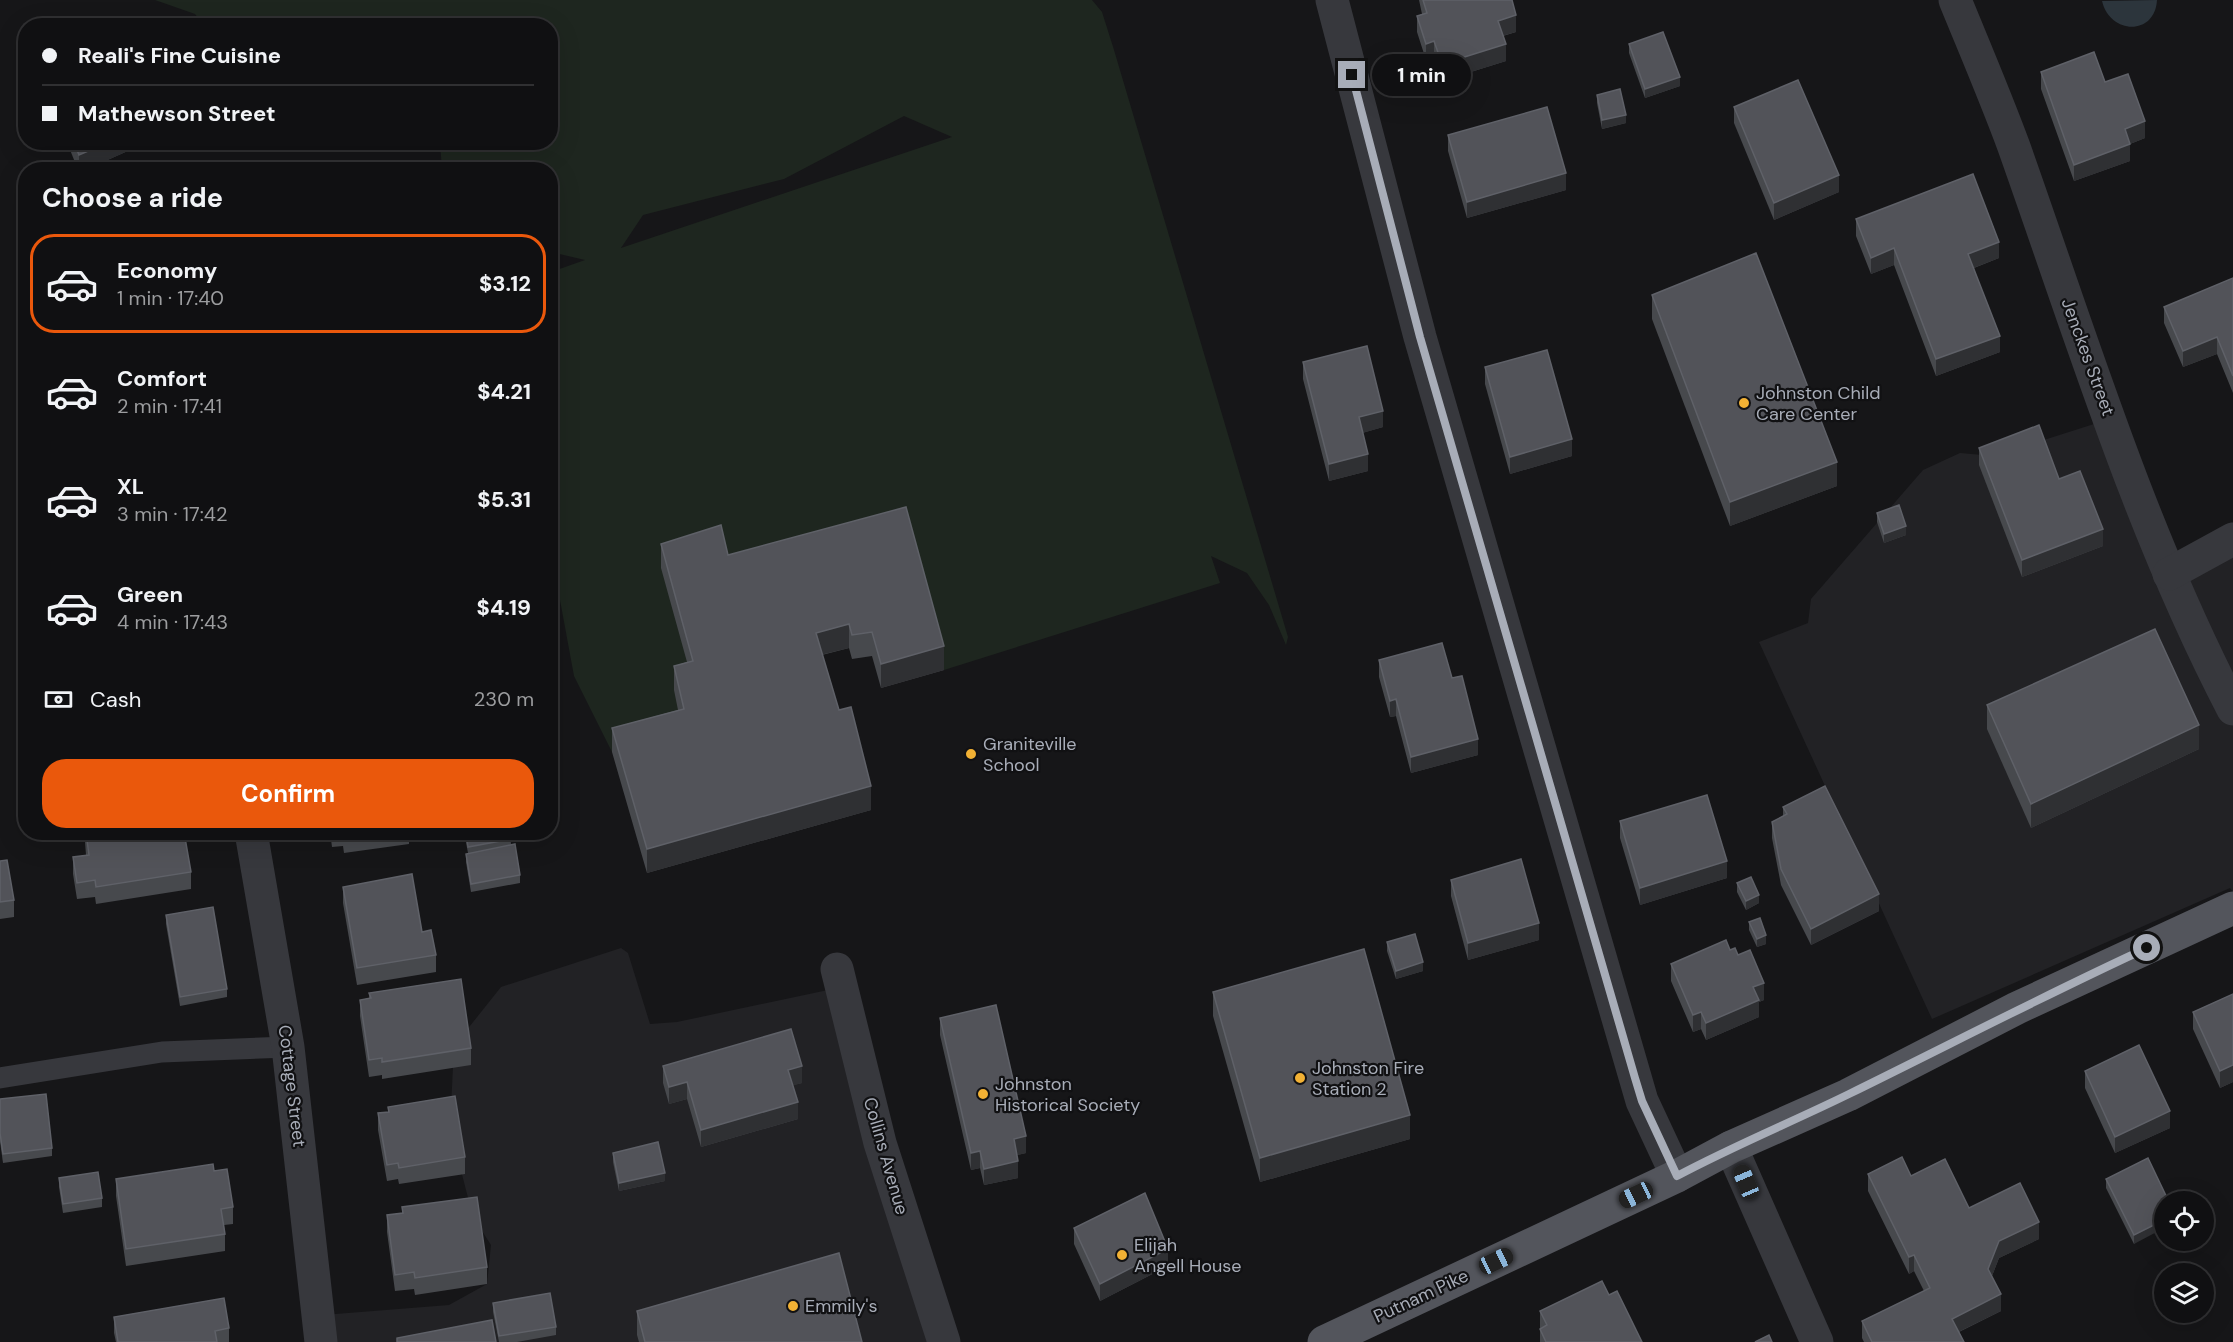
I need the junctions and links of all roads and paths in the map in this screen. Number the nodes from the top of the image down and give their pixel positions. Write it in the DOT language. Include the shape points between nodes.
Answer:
graph roads {
  1 [pos="1332,0"];
  2 [pos="1955,0"];
  3 [pos="2233,539"];
  4 [pos="2169,574"];
  5 [pos="2233,709"];
  6 [pos="252,840"];
  7 [pos="2233,908"];
  8 [pos="837,969"];
  9 [pos="288,1047"];
  10 [pos="0,1078"];
  11 [pos="1731,1147"];
  12 [pos="1677,1176"];
  13 [pos="321,1342"];
  14 [pos="944,1342"];
  15 [pos="1324,1342"];
  16 [pos="1817,1342"];
  1 -- 12 [label="street" via="1420,337 1638,1090"];
  2 -- 4 [label="street, Jenckes Street" via="2013,144"];
  3 -- 4 [label="street"];
  4 -- 5 [label="street, Jenckes Street"];
  6 -- 9 [label="street, Cottage Street"];
  7 -- 11 [label="main road, Putnam Pike" via="2017,1008 1848,1095"];
  8 -- 14 [label="street, Collins Avenue" via="880,1143"];
  9 -- 10 [label="lane" via="162,1053"];
  9 -- 13 [label="street, Cottage Street"];
  11 -- 12 [label="main road, Putnam Pike"];
  11 -- 16 [label="street"];
  12 -- 15 [label="main road, Putnam Pike"];
}
